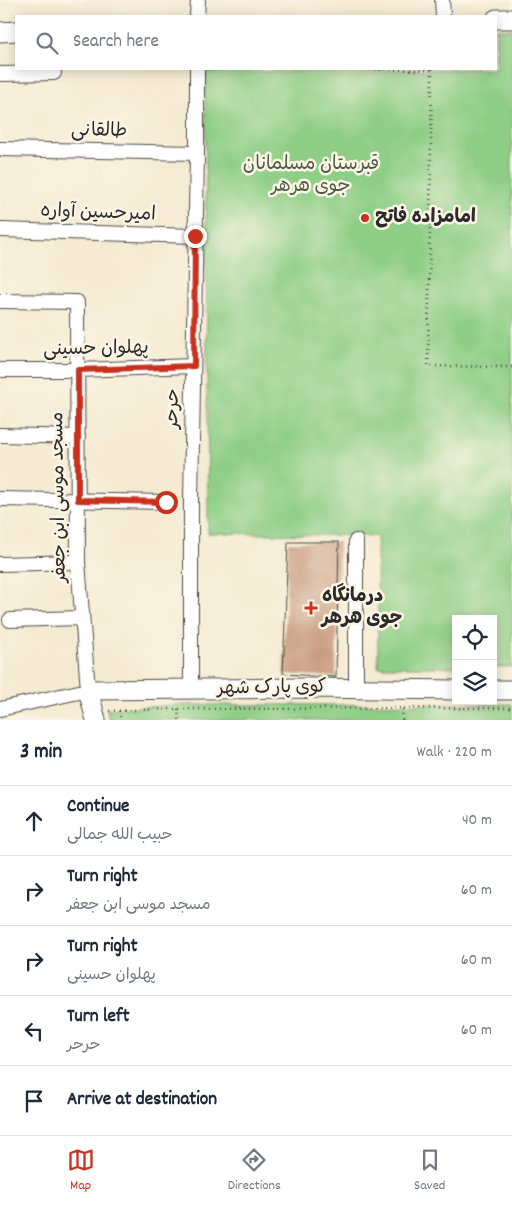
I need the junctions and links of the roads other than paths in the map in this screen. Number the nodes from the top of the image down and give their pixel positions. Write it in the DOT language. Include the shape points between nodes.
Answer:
graph roads {
  1 [pos="198,0"];
  2 [pos="442,0"];
  3 [pos="197,15"];
  4 [pos="443,15"];
  5 [pos="497,19"];
  6 [pos="512,20"];
  7 [pos="15,30"];
  8 [pos="0,32"];
  9 [pos="197,70"];
  10 [pos="54,73"];
  11 [pos="0,74"];
  12 [pos="0,149"];
  13 [pos="197,153"];
  14 [pos="0,230"];
  15 [pos="195,236"];
  16 [pos="0,301"];
  17 [pos="194,366"];
  18 [pos="0,370"];
  19 [pos="78,370"];
  20 [pos="0,435"];
  21 [pos="78,437"];
  22 [pos="0,499"];
  23 [pos="78,500"];
  24 [pos="166,502"];
  25 [pos="356,541"];
  26 [pos="78,562"];
  27 [pos="0,564"];
  28 [pos="82,618"];
  29 [pos="10,620"];
  30 [pos="356,689"];
  31 [pos="88,690"];
  32 [pos="452,690"];
  33 [pos="497,690"];
  34 [pos="512,690"];
  35 [pos="192,691"];
  36 [pos="0,709"];
  37 [pos="94,716"];
  1 -- 3 [label="street"];
  2 -- 4 [label="street"];
  5 -- 6 [label="street"];
  7 -- 8 [label="street"];
  9 -- 13 [label="street, حرحر"];
  10 -- 11 [label="street"];
  12 -- 13 [label="street, طالقانی"];
  13 -- 15 [label="street, حرحر"];
  14 -- 15 [label="street, امیرحسین آواره"];
  15 -- 17 [label="street, حرحر"];
  16 -- 19 [label="street, مسجد موسی ابن جعفر" via="77,302"];
  17 -- 19 [label="street, پهلوان حسینی"];
  17 -- 35 [label="street, حرحر"];
  18 -- 19 [label="street, پهلوان حسینی"];
  19 -- 21 [label="street, مسجد موسی ابن جعفر"];
  20 -- 21 [label="street"];
  21 -- 23 [label="street, مسجد موسی ابن جعفر"];
  22 -- 23 [label="street"];
  23 -- 24 [label="street"];
  23 -- 26 [label="street, مسجد موسی ابن جعفر"];
  25 -- 30 [label="street"];
  26 -- 27 [label="street"];
  26 -- 28 [label="street, مسجد موسی ابن جعفر"];
  28 -- 29 [label="street"];
  28 -- 31 [label="street, مسجد موسی ابن جعفر"];
  30 -- 32 [label="street, کوی پارک شهر"];
  30 -- 35 [label="street, کوی پارک شهر"];
  31 -- 35 [label="street, کوی پارک شهر"];
  31 -- 36 [label="street"];
  31 -- 37 [label="street"];
  33 -- 34 [label="street"];
}
